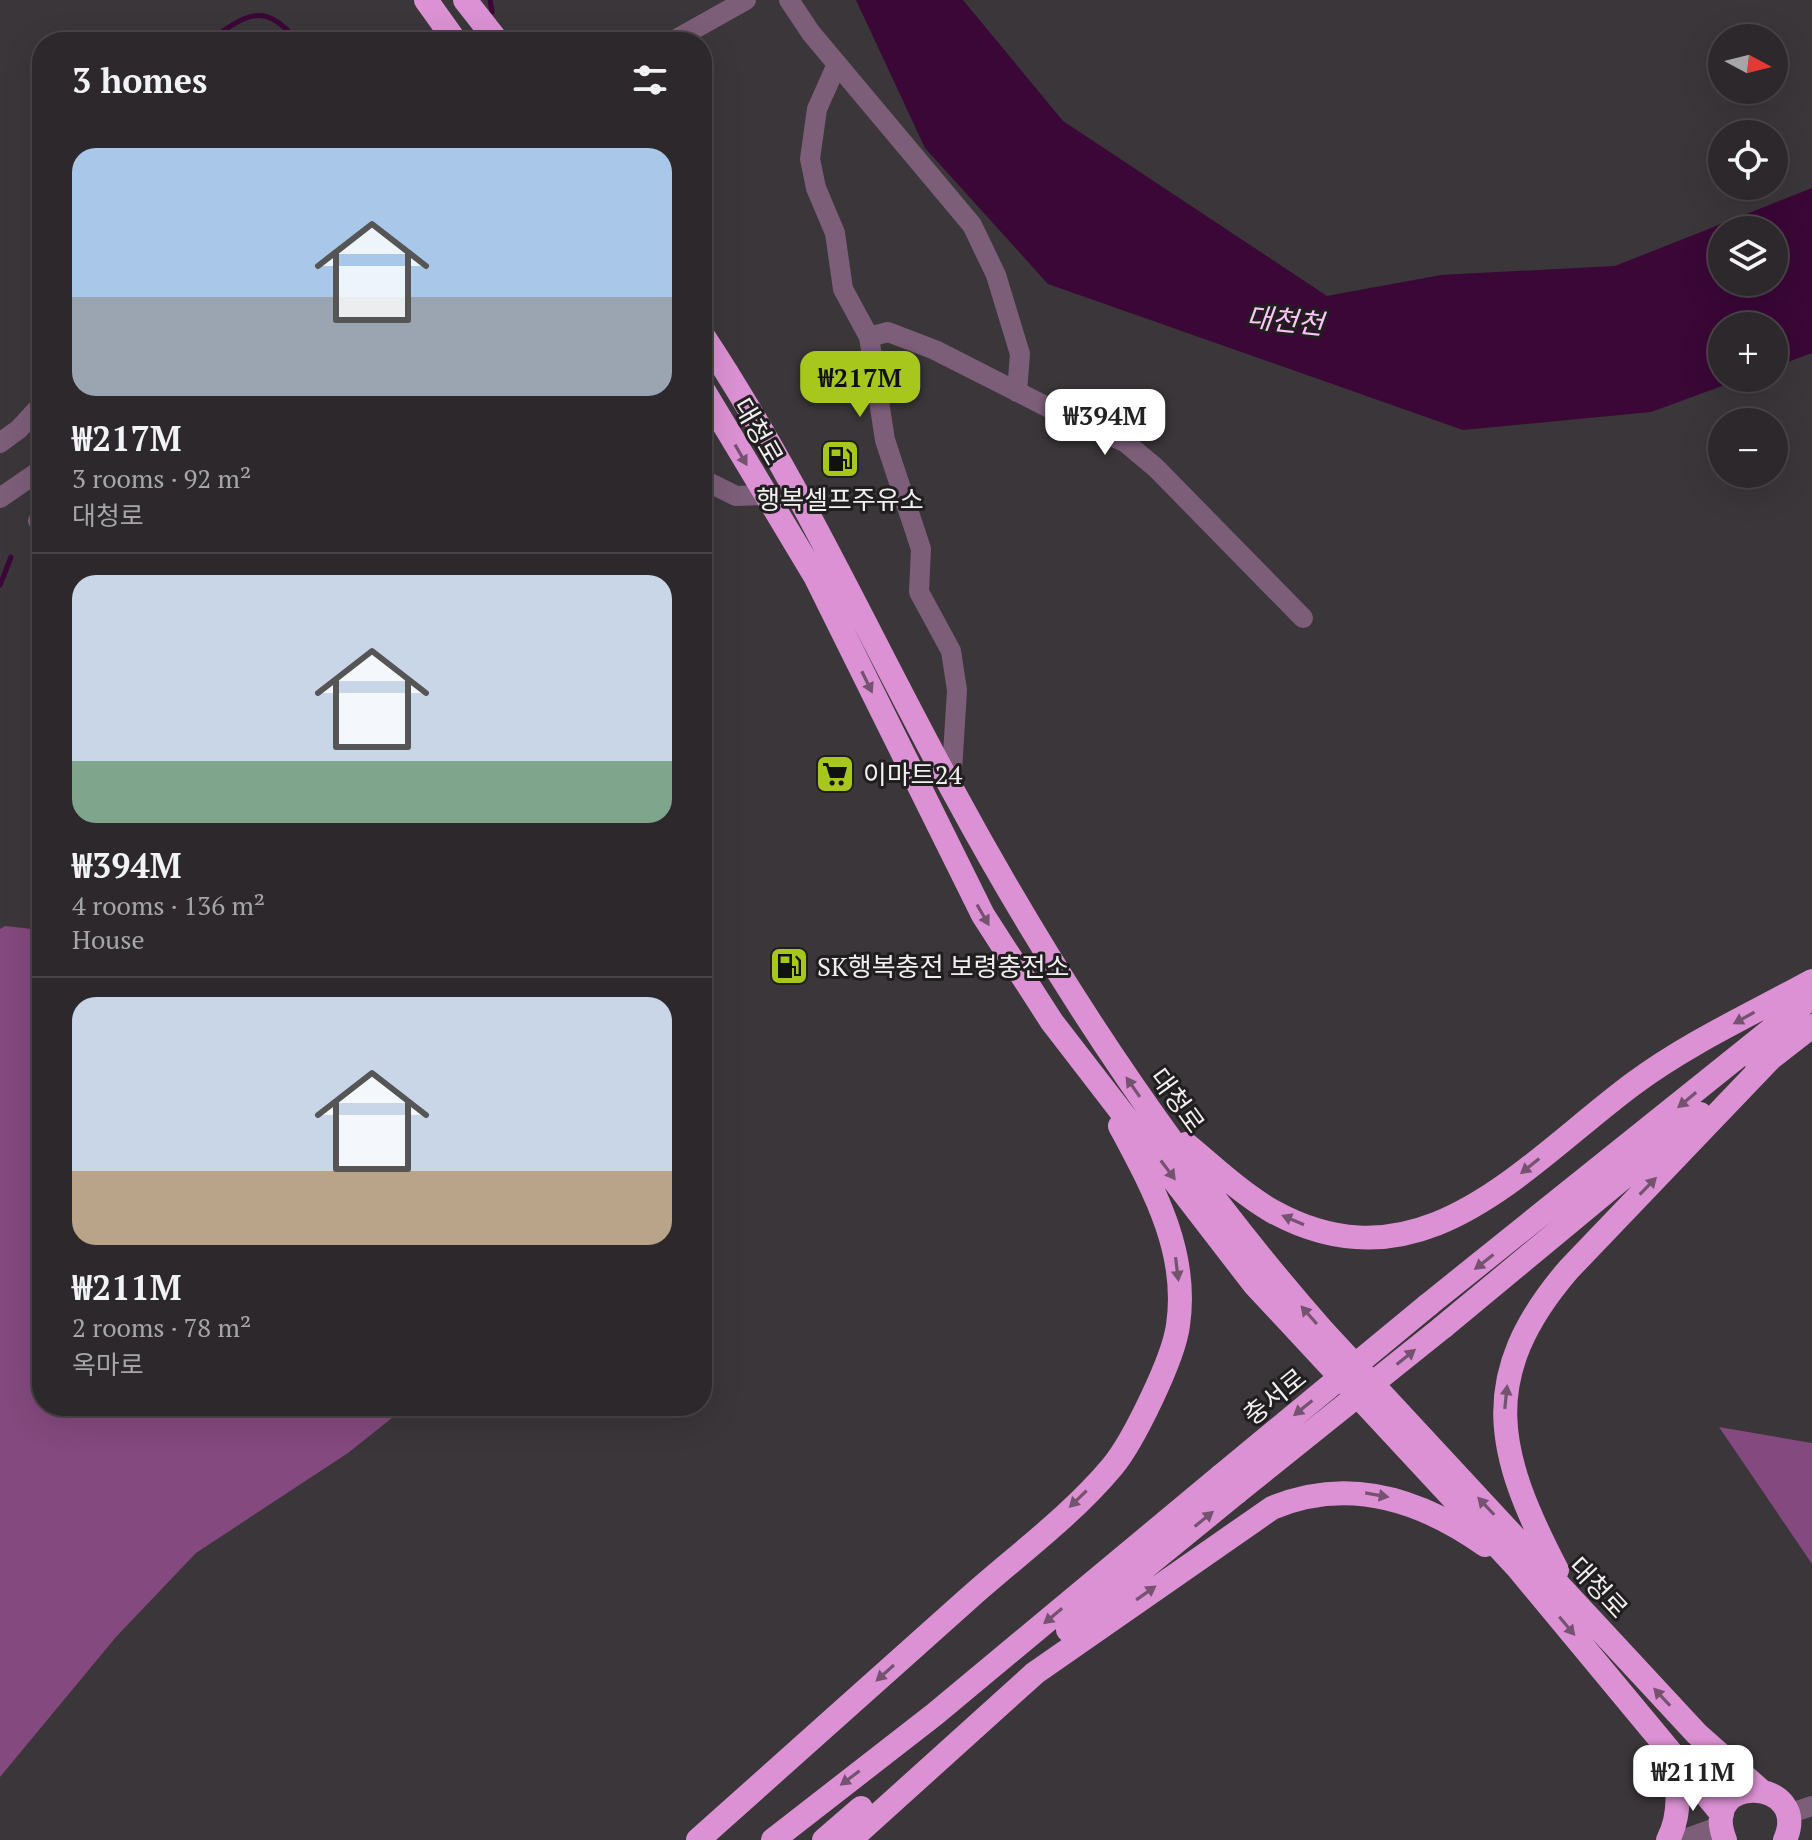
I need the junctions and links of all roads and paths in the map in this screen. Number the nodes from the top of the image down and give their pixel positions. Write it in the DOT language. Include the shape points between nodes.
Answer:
graph roads {
  1 [pos="426,0"];
  2 [pos="465,0"];
  3 [pos="746,0"];
  4 [pos="789,0"];
  5 [pos="449,32"];
  6 [pos="490,32"];
  7 [pos="689,32"];
  8 [pos="837,64"];
  9 [pos="869,337"];
  10 [pos="712,351"];
  11 [pos="1017,392"];
  12 [pos="712,406"];
  13 [pos="32,415"];
  14 [pos="0,443"];
  15 [pos="32,476"];
  16 [pos="712,484"];
  17 [pos="763,495"];
  18 [pos="0,498"];
  19 [pos="1303,618"];
  20 [pos="951,787"];
  21 [pos="1812,981"];
  22 [pos="1812,997"];
  23 [pos="1812,1026"];
  24 [pos="1769,1060"];
  25 [pos="1090,1071"];
  26 [pos="1157,1120"];
  27 [pos="1228,1485"];
  28 [pos="1517,1567"];
  29 [pos="1573,1600"];
  30 [pos="1671,1754"];
  31 [pos="1759,1789"];
  32 [pos="1812,1806"];
  33 [pos="1723,1827"];
  34 [pos="1789,1832"];
  35 [pos="698,1840"];
  36 [pos="773,1840"];
  37 [pos="824,1840"];
  38 [pos="850,1840"];
  39 [pos="1668,1840"];
  40 [pos="1682,1840"];
  1 -- 5 [label="highway"];
  2 -- 6 [label="highway"];
  3 -- 7 [label="street"];
  4 -- 8 [label="street"];
  8 -- 9 [label="street" via="817,109 810,159 835,233 843,289"];
  8 -- 11 [label="street" via="972,225 996,275 1020,354"];
  9 -- 11 [label="street" via="888,332"];
  9 -- 20 [label="street" via="885,440 921,549 919,592 951,651 957,690"];
  10 -- 20 [label="highway, 대청로" via="815,525"];
  11 -- 19 [label="street" via="1125,442"];
  12 -- 17 [label="highway, 대청로, one-way"];
  13 -- 14 [label="street"];
  15 -- 18 [label="street"];
  16 -- 17 [label="street" via="736,496"];
  17 -- 25 [label="highway, 대청로, one-way" via="815,576 983,915"];
  26 -- 20 [label="highway, 대청로, one-way" via="1062,982"];
  21 -- 26 [label="highway, one-way" via="1675,1056 1478,1206 1415,1233 1367,1237 1296,1222 1247,1195"];
  22 -- 27 [label="highway, 충서로, one-way, bridge" via="1428,1305"];
  23 -- 24 [label="highway"];
  27 -- 24 [label="highway, one-way, bridge" via="1443,1327"];
  29 -- 24 [label="highway, one-way" via="1523,1501 1507,1448 1505,1400 1515,1353 1542,1301 1569,1269"];
  25 -- 28 [label="highway, 대청로, one-way" via="1254,1284"];
  25 -- 35 [label="highway, one-way" via="1146,1175 1174,1247 1178,1325 1158,1386 1113,1466"];
  29 -- 26 [label="highway, 대청로, one-way" via="1263,1263"];
  27 -- 36 [label="highway, 충서로, one-way"];
  37 -- 27 [label="highway, 충서로, one-way"];
  28 -- 30 [label="highway, 대청로, one-way"];
  38 -- 28 [label="highway, one-way" via="1035,1673 1248,1522 1292,1499 1329,1491 1394,1498 1453,1524"];
  31 -- 29 [label="highway, 대청로, one-way" via="1697,1734"];
  30 -- 33 [label="highway, 대청로"];
  30 -- 39 [label="highway" via="1678,1806"];
  31 -- 33 [label="highway" via="1736,1795"];
  31 -- 34 [label="highway, 대청로" via="1778,1797"];
  32 -- 34 [label="street"];
  33 -- 40 [label="street"];
}
